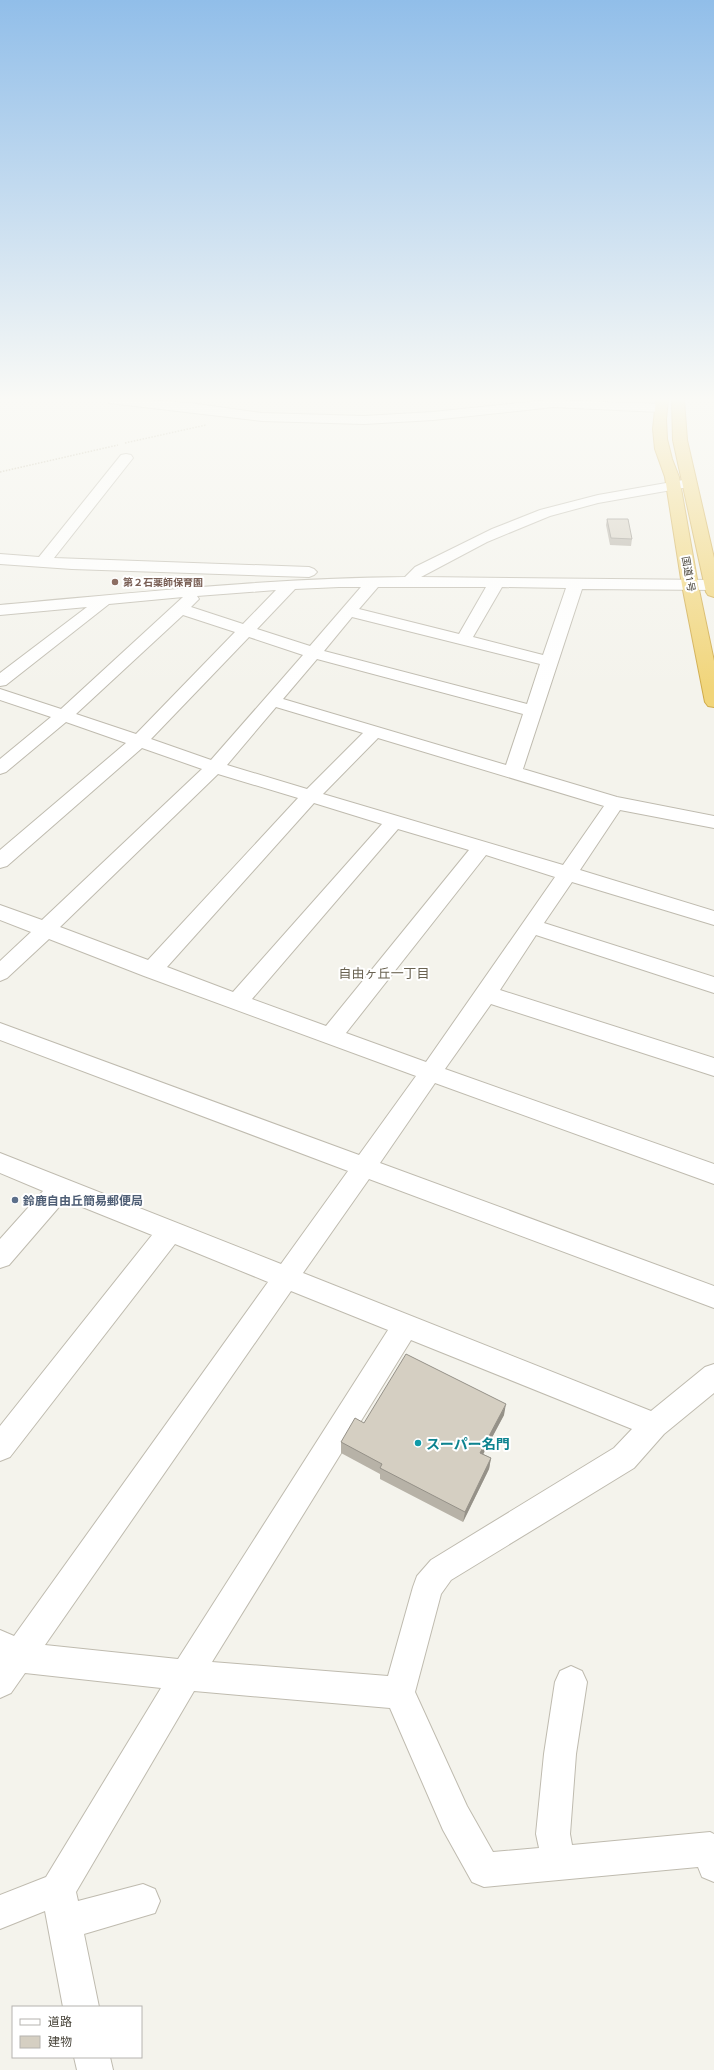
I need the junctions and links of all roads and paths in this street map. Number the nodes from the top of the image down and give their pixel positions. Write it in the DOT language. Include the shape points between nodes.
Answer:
graph roads {
  1 [pos="95,497"];
  2 [pos="614,497"];
  3 [pos="675,497"];
  4 [pos="692,497"];
  5 [pos="0,559"];
  6 [pos="42,562"];
  7 [pos="381,582"];
  8 [pos="409,583"];
  9 [pos="496,584"];
  10 [pos="574,585"];
  11 [pos="690,585"];
  12 [pos="290,586"];
  13 [pos="714,587"];
  14 [pos="199,592"];
  15 [pos="104,601"];
  16 [pos="180,609"];
  17 [pos="0,610"];
  18 [pos="350,612"];
  19 [pos="247,631"];
  20 [pos="464,640"];
  21 [pos="314,653"];
  22 [pos="549,661"];
  23 [pos="0,681"];
  24 [pos="0,694"];
  25 [pos="274,701"];
  26 [pos="714,702"];
  27 [pos="533,711"];
  28 [pos="63,716"];
  29 [pos="375,730"];
  30 [pos="138,742"];
  31 [pos="215,767"];
  32 [pos="0,768"];
  33 [pos="513,771"];
  34 [pos="310,796"];
  35 [pos="615,803"];
  36 [pos="394,822"];
  37 [pos="714,822"];
  38 [pos="481,848"];
  39 [pos="0,861"];
  40 [pos="568,874"];
  41 [pos="0,912"];
  42 [pos="714,918"];
  43 [pos="533,927"];
  44 [pos="45,929"];
  45 [pos="151,971"];
  46 [pos="0,973"];
  47 [pos="714,985"];
  48 [pos="486,994"];
  49 [pos="237,1002"];
  50 [pos="0,1031"];
  51 [pos="330,1037"];
  52 [pos="714,1067"];
  53 [pos="430,1073"];
  54 [pos="0,1163"];
  55 [pos="364,1167"];
  56 [pos="714,1174"];
  57 [pos="60,1188"];
  58 [pos="170,1231"];
  59 [pos="0,1257"];
  60 [pos="287,1278"];
  61 [pos="714,1297"];
  62 [pos="405,1326"];
  63 [pos="714,1376"];
  64 [pos="654,1425"];
  65 [pos="0,1448"];
  66 [pos="9,1651"];
  67 [pos="186,1675"];
  68 [pos="0,1682"];
  69 [pos="571,1682"];
  70 [pos="399,1693"];
  71 [pos="713,1855"];
  72 [pos="558,1863"];
  73 [pos="58,1889"];
  74 [pos="143,1901"];
  75 [pos="0,1912"];
  76 [pos="64,1922"];
  77 [pos="82,2006"];
  78 [pos="92,2058"];
  79 [pos="95,2070"];
  1 -- 6 [label="street"];
  2 -- 8 [label="street" via="545,513 502,531 420,570"];
  3 -- 11 [label="highway, 国道1号"];
  4 -- 13 [label="highway, 国道1号"];
  5 -- 6 [label="street"];
  6 -- 7 [label="street" via="314,572"];
  7 -- 8 [label="street"];
  7 -- 12 [label="street"];
  7 -- 18 [label="street"];
  8 -- 9 [label="street"];
  9 -- 10 [label="street"];
  9 -- 20 [label="street"];
  10 -- 11 [label="street"];
  10 -- 22 [label="street"];
  11 -- 13 [label="street"];
  11 -- 26 [label="highway, 国道1号"];
  12 -- 14 [label="street"];
  12 -- 19 [label="street"];
  14 -- 15 [label="street"];
  14 -- 16 [label="street"];
  15 -- 17 [label="street"];
  15 -- 23 [label="street"];
  16 -- 19 [label="street"];
  16 -- 28 [label="street"];
  18 -- 20 [label="street"];
  18 -- 21 [label="street"];
  19 -- 21 [label="street"];
  19 -- 30 [label="street"];
  20 -- 22 [label="street"];
  21 -- 25 [label="street"];
  21 -- 27 [label="street"];
  22 -- 27 [label="street"];
  24 -- 28 [label="street"];
  25 -- 29 [label="street"];
  25 -- 31 [label="street"];
  27 -- 33 [label="street"];
  28 -- 30 [label="street"];
  28 -- 32 [label="street"];
  29 -- 33 [label="street"];
  29 -- 34 [label="street"];
  30 -- 31 [label="street"];
  30 -- 39 [label="street"];
  31 -- 34 [label="street"];
  31 -- 44 [label="street"];
  33 -- 35 [label="street"];
  34 -- 36 [label="street"];
  34 -- 45 [label="street"];
  35 -- 37 [label="street"];
  35 -- 40 [label="street"];
  36 -- 38 [label="street"];
  36 -- 49 [label="street"];
  38 -- 40 [label="street"];
  38 -- 51 [label="street"];
  40 -- 42 [label="street"];
  40 -- 43 [label="street"];
  41 -- 44 [label="street"];
  43 -- 47 [label="street"];
  43 -- 48 [label="street"];
  44 -- 45 [label="street"];
  44 -- 46 [label="street"];
  45 -- 49 [label="street"];
  48 -- 52 [label="street"];
  48 -- 53 [label="street"];
  49 -- 51 [label="street"];
  50 -- 55 [label="street"];
  51 -- 53 [label="street"];
  53 -- 55 [label="street"];
  53 -- 56 [label="street"];
  54 -- 57 [label="street"];
  55 -- 60 [label="street"];
  55 -- 61 [label="street"];
  57 -- 58 [label="street"];
  57 -- 59 [label="street"];
  58 -- 60 [label="street"];
  58 -- 65 [label="street"];
  60 -- 62 [label="street"];
  60 -- 66 [label="street"];
  62 -- 64 [label="street"];
  62 -- 67 [label="street"];
  63 -- 64 [label="street"];
  64 -- 70 [label="street" via="624,1458 441,1570 428,1587"];
  66 -- 67 [label="street"];
  66 -- 68 [label="street"];
  67 -- 70 [label="street"];
  67 -- 73 [label="street"];
  69 -- 72 [label="street" via="560,1754 553,1834"];
  70 -- 72 [label="street" via="455,1818 484,1870"];
  71 -- 72 [label="street"];
  73 -- 75 [label="street"];
  73 -- 76 [label="street"];
  74 -- 76 [label="street"];
  76 -- 77 [label="street"];
  78 -- 79 [label="street"];
}
